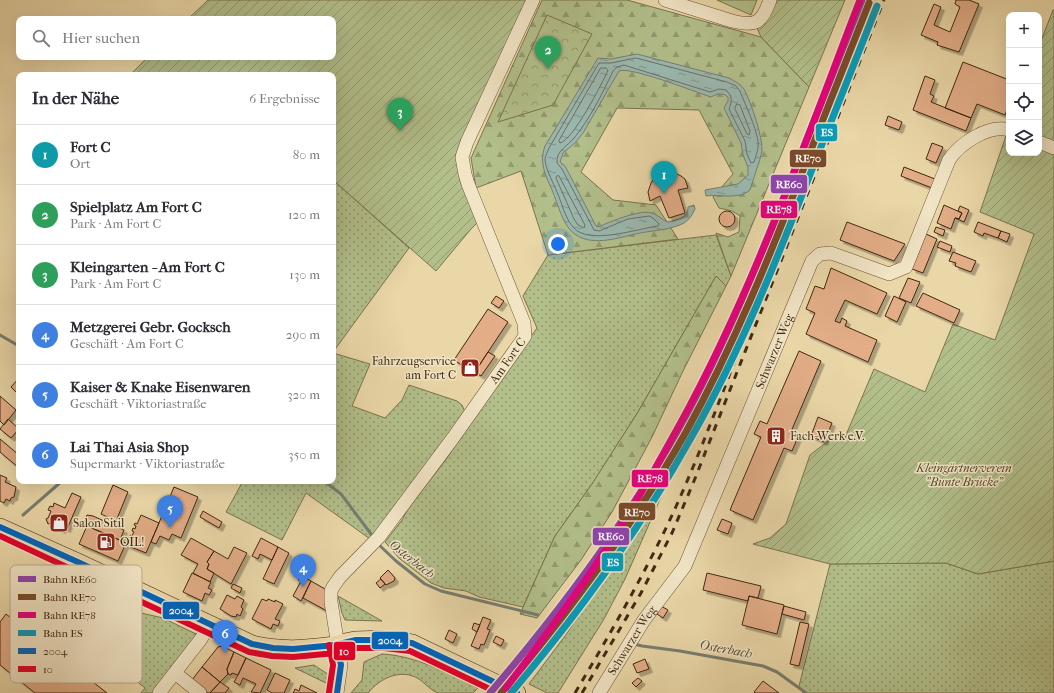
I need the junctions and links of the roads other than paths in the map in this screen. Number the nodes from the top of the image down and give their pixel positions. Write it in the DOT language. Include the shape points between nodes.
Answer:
graph roads {
  1 [pos="533,0"];
  2 [pos="665,0"];
  3 [pos="770,0"];
  4 [pos="1006,130"];
  5 [pos="1042,143"];
  6 [pos="1054,148"];
  7 [pos="0,527"];
  8 [pos="82,565"];
  9 [pos="142,593"];
  10 [pos="210,624"];
  11 [pos="337,644"];
  12 [pos="175,673"];
  13 [pos="159,693"];
  14 [pos="200,693"];
  15 [pos="337,693"];
  16 [pos="517,693"];
  17 [pos="599,693"];
  1 -- 11 [label="street, Am Fort C" via="476,120 462,157 468,184 524,323 525,336 377,540 340,577 331,591"];
  2 -- 3 [label="street" via="732,21 750,24 758,22 766,12"];
  4 -- 17 [label="street, Schwarzer Weg" via="986,132 953,153 906,267 889,274 830,253 820,254 812,261 685,566 644,620"];
  5 -- 6 [label="street"];
  7 -- 8 [label="main road"];
  9 -- 10 [label="main road"];
  10 -- 11 [label="main road" via="252,644 267,648 291,649"];
  10 -- 12 [label="street"];
  11 -- 15 [label="street, Am Fort C" via="341,665"];
  11 -- 16 [label="main road" via="356,640 397,640 412,643"];
  12 -- 13 [label="street"];
  12 -- 14 [label="street"];
}
